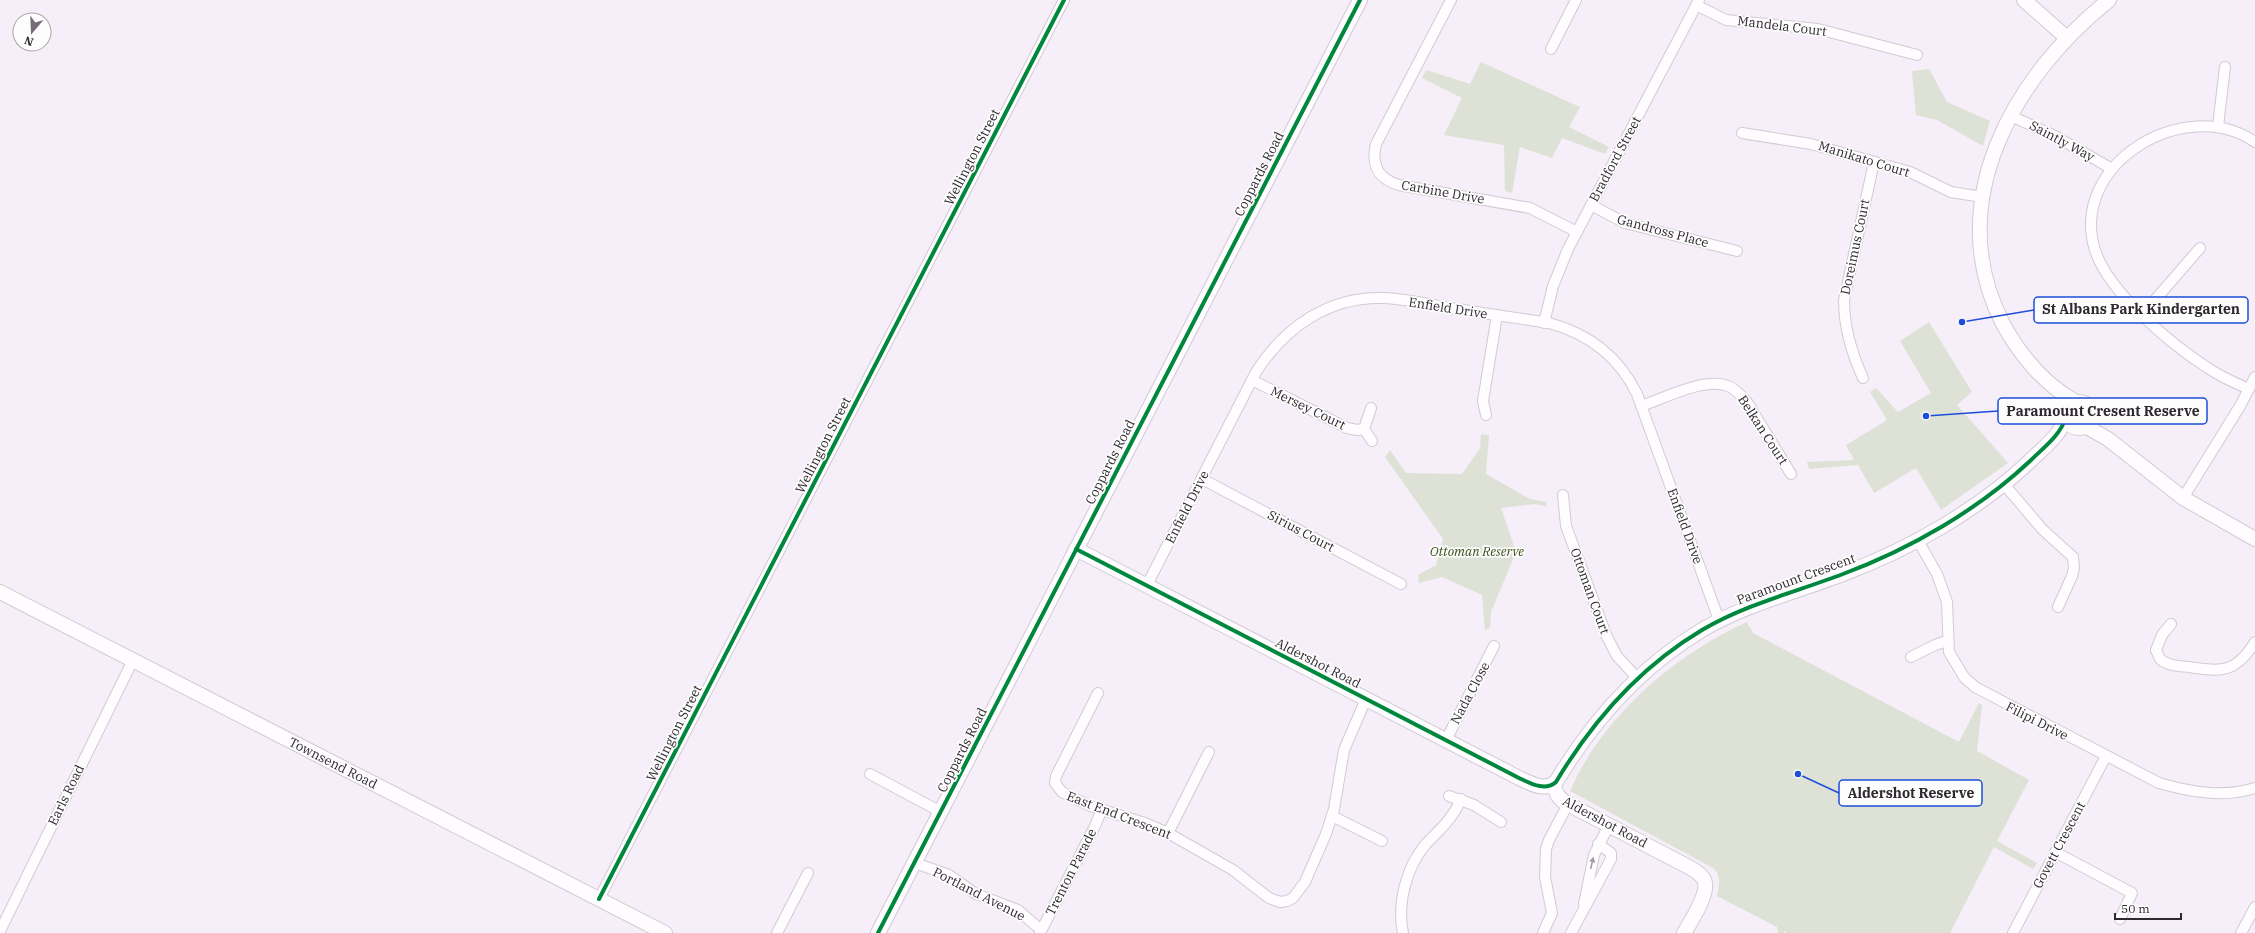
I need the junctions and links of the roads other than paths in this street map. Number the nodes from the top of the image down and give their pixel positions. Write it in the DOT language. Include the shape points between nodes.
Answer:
graph roads {
  1 [pos="1064,0"];
  2 [pos="1360,0"];
  3 [pos="1451,0"];
  4 [pos="1576,0"];
  5 [pos="2024,0"];
  6 [pos="2109,0"];
  7 [pos="1698,3"];
  8 [pos="2067,38"];
  9 [pos="1551,49"];
  10 [pos="1917,55"];
  11 [pos="2226,66"];
  12 [pos="2011,116"];
  13 [pos="2218,126"];
  14 [pos="1742,133"];
  15 [pos="2255,142"];
  16 [pos="1874,162"];
  17 [pos="2112,169"];
  18 [pos="1982,197"];
  19 [pos="1591,205"];
  20 [pos="1577,232"];
  21 [pos="2200,248"];
  22 [pos="1737,251"];
  23 [pos="1497,315"];
  24 [pos="2142,315"];
  25 [pos="1544,323"];
  26 [pos="2255,377"];
  27 [pos="1863,378"];
  28 [pos="1252,380"];
  29 [pos="2054,388"];
  30 [pos="2249,389"];
  31 [pos="2076,402"];
  32 [pos="1641,406"];
  33 [pos="1371,408"];
  34 [pos="1486,415"];
  35 [pos="2066,415"];
  36 [pos="2084,423"];
  37 [pos="1364,429"];
  38 [pos="1372,440"];
  39 [pos="2051,440"];
  40 [pos="1791,474"];
  41 [pos="1202,479"];
  42 [pos="2004,483"];
  43 [pos="1563,495"];
  44 [pos="2183,498"];
  45 [pos="1917,539"];
  46 [pos="2255,539"];
  47 [pos="1076,549"];
  48 [pos="1401,584"];
  49 [pos="1147,585"];
  50 [pos="0,592"];
  51 [pos="2058,606"];
  52 [pos="1719,620"];
  53 [pos="2171,624"];
  54 [pos="1947,641"];
  55 [pos="2255,642"];
  56 [pos="1494,646"];
  57 [pos="1911,657"];
  58 [pos="133,660"];
  59 [pos="1637,678"];
  60 [pos="1098,694"];
  61 [pos="1366,699"];
  62 [pos="1446,740"];
  63 [pos="1209,752"];
  64 [pos="2106,756"];
  65 [pos="870,774"];
  66 [pos="1553,785"];
  67 [pos="2255,788"];
  68 [pos="1449,796"];
  69 [pos="1462,799"];
  70 [pos="1568,804"];
  71 [pos="1102,809"];
  72 [pos="941,812"];
  73 [pos="1332,816"];
  74 [pos="1501,822"];
  75 [pos="1608,825"];
  76 [pos="1168,833"];
  77 [pos="1382,841"];
  78 [pos="1598,844"];
  79 [pos="2055,852"];
  80 [pos="914,863"];
  81 [pos="808,873"];
  82 [pos="1593,882"];
  83 [pos="599,899"];
  84 [pos="2255,906"];
  85 [pos="2120,919"];
  86 [pos="0,931"];
  87 [pos="1040,931"];
  88 [pos="665,933"];
  89 [pos="777,933"];
  90 [pos="878,933"];
  91 [pos="1403,933"];
  92 [pos="1543,933"];
  93 [pos="1571,933"];
  94 [pos="1684,933"];
  95 [pos="2013,933"];
  96 [pos="2241,933"];
  1 -- 83 [label="street, Wellington Street"];
  2 -- 47 [label="street, Coppards Road"];
  3 -- 20 [label="street, Carbine Drive" via="1376,144 1374,153 1377,171 1389,182 1399,185 1530,208"];
  4 -- 9 [label="street"];
  5 -- 8 [label="street"];
  6 -- 8 [label="street"];
  7 -- 10 [label="street, Mandela Court" via="1726,20 1818,29"];
  7 -- 19 [label="street, Bradford Street"];
  8 -- 12 [label="street" via="2039,72"];
  11 -- 13 [label="street"];
  12 -- 17 [label="street, Saintly Way" via="2055,136"];
  12 -- 18 [label="street" via="1989,163"];
  13 -- 15 [label="street"];
  13 -- 17 [label="street" via="2187,127 2156,136 2130,152"];
  14 -- 16 [label="street, Manikato Court" via="1811,144"];
  16 -- 18 [label="street, Manikato Court" via="1910,172 1951,192"];
  16 -- 27 [label="street, Doreimus Court" via="1844,300 1849,343"];
  17 -- 24 [label="street" via="2094,204 2092,239 2099,261"];
  18 -- 29 [label="street" via="1981,257 1990,295 2009,334 2030,363"];
  19 -- 20 [label="street, Bradford Street"];
  19 -- 22 [label="street, Gandross Place" via="1625,223"];
  20 -- 25 [label="street, Bradford Street" via="1560,268"];
  21 -- 24 [label="street"];
  23 -- 25 [label="street, Enfield Drive"];
  23 -- 28 [label="street, Enfield Drive" via="1384,298 1335,305 1317,312 1286,335 1264,359"];
  23 -- 34 [label="street" via="1483,401"];
  24 -- 30 [label="street" via="2204,366"];
  25 -- 32 [label="street, Enfield Drive" via="1575,332 1612,356 1632,383"];
  26 -- 30 [label="street"];
  28 -- 37 [label="street, Mersey Court" via="1347,428"];
  28 -- 41 [label="street, Enfield Drive"];
  29 -- 31 [label="street"];
  29 -- 35 [label="street" via="2065,406"];
  30 -- 44 [label="street"];
  31 -- 35 [label="street" via="2070,406"];
  31 -- 36 [label="street" via="2087,405"];
  32 -- 40 [label="street, Belkan Court" via="1700,385 1728,386 1747,402"];
  32 -- 52 [label="street, Enfield Drive"];
  33 -- 37 [label="street, Mersey Court"];
  35 -- 36 [label="street" via="2069,424"];
  35 -- 39 [label="street, Paramount Crescent" via="2059,433"];
  36 -- 39 [label="street, Paramount Crescent"];
  36 -- 44 [label="street"];
  37 -- 38 [label="street, Mersey Court"];
  39 -- 42 [label="street, Paramount Crescent"];
  41 -- 48 [label="street, Sirius Court"];
  41 -- 49 [label="street, Enfield Drive"];
  42 -- 45 [label="street, Paramount Crescent" via="1966,510"];
  42 -- 51 [label="street" via="2042,530 2072,557 2072,576"];
  43 -- 59 [label="street, Ottoman Court" via="1566,526 1606,637"];
  44 -- 46 [label="street"];
  45 -- 52 [label="street, Paramount Crescent" via="1845,573 1753,605"];
  45 -- 54 [label="street, Filipi Drive" via="1943,587 1947,602"];
  47 -- 49 [label="street, Aldershot Road"];
  47 -- 72 [label="street, Coppards Road"];
  49 -- 61 [label="street, Aldershot Road"];
  50 -- 58 [label="street, Townsend Road"];
  52 -- 59 [label="street, Paramount Crescent" via="1669,652"];
  53 -- 55 [label="street" via="2162,635 2156,650 2160,659 2170,665 2211,670 2229,669 2244,658"];
  54 -- 57 [label="street"];
  54 -- 64 [label="street, Filipi Drive" via="1955,665 1975,688"];
  56 -- 62 [label="street, Nada Close"];
  58 -- 83 [label="street, Townsend Road"];
  58 -- 86 [label="street, Earls Road"];
  59 -- 66 [label="street, Paramount Crescent" via="1586,736"];
  60 -- 71 [label="street, East End Crescent" via="1055,783 1062,792"];
  61 -- 62 [label="street, Aldershot Road"];
  61 -- 73 [label="street, East End Crescent" via="1344,750"];
  62 -- 66 [label="street, Aldershot Road" via="1530,783 1544,787"];
  63 -- 76 [label="street"];
  64 -- 67 [label="street, Filipi Drive" via="2159,783 2182,790 2226,793"];
  64 -- 79 [label="street, Govett Crescent"];
  65 -- 72 [label="street"];
  66 -- 70 [label="street, Aldershot Road" via="1560,799"];
  68 -- 69 [label="street"];
  69 -- 74 [label="street"];
  69 -- 91 [label="street" via="1452,818 1426,845 1412,867 1403,895"];
  70 -- 75 [label="street, Aldershot Road"];
  70 -- 92 [label="street" via="1546,849 1545,876 1552,913"];
  71 -- 76 [label="street, East End Crescent"];
  71 -- 87 [label="street, Trenton Parade"];
  72 -- 80 [label="street, Coppards Road"];
  73 -- 76 [label="street, East End Crescent" via="1305,882 1293,898 1280,902 1269,898 1220,861"];
  73 -- 77 [label="street"];
  75 -- 78 [label="street"];
  75 -- 94 [label="street, Aldershot Road" via="1702,876 1706,884 1705,895"];
  82 -- 78 [label="street, one-way"];
  78 -- 82 [label="street" via="1609,850 1612,856"];
  79 -- 85 [label="street" via="2132,893"];
  79 -- 95 [label="street, Govett Crescent"];
  80 -- 87 [label="street, Portland Avenue" via="949,876 976,894 1018,910"];
  80 -- 90 [label="street, Coppards Road"];
  81 -- 89 [label="street"];
  82 -- 93 [label="street"];
  83 -- 88 [label="street, Townsend Road"];
  84 -- 96 [label="street"];
}
